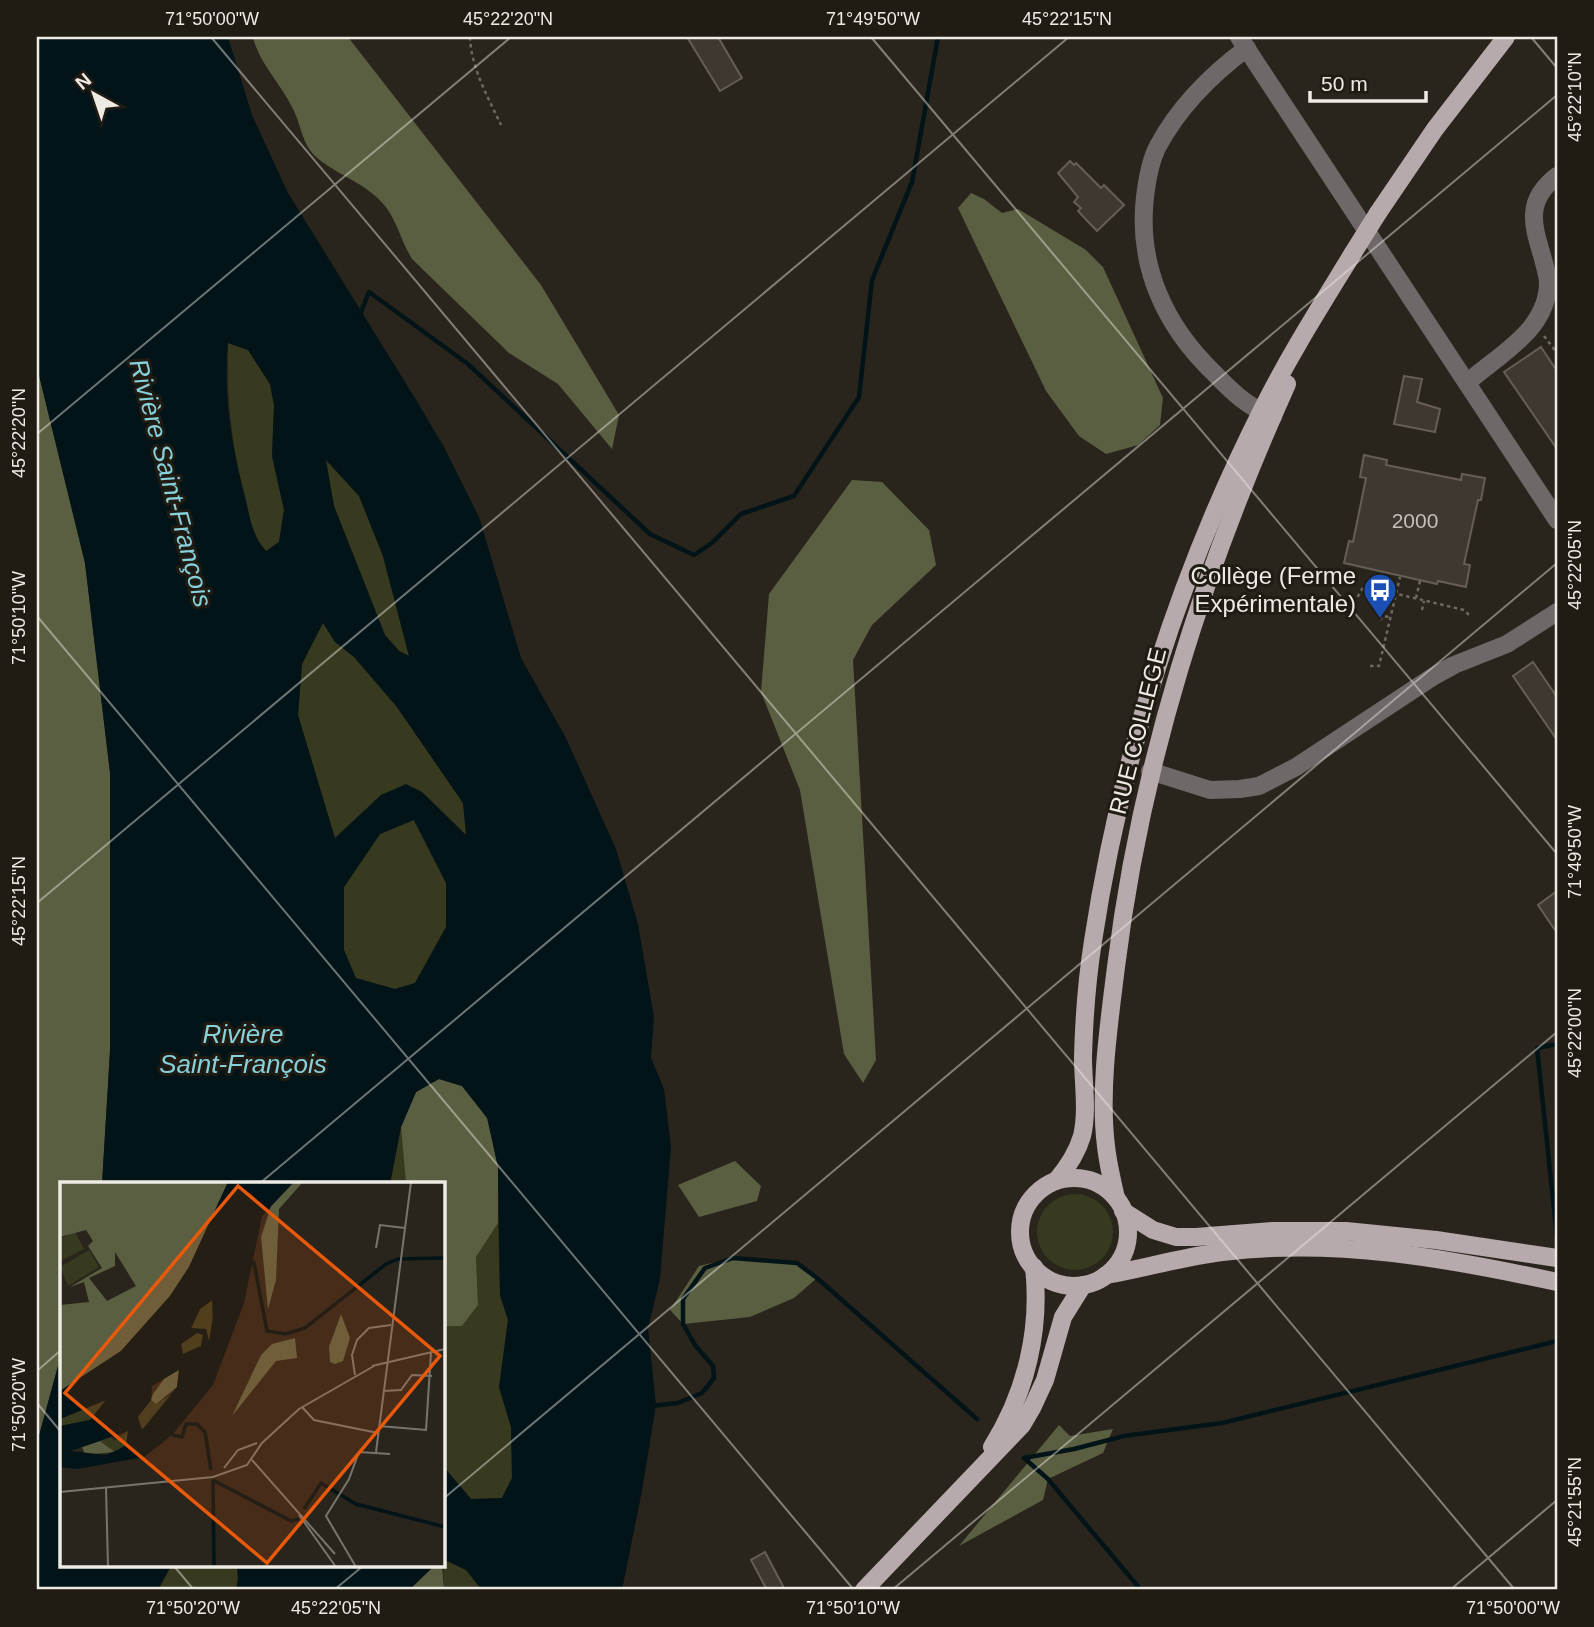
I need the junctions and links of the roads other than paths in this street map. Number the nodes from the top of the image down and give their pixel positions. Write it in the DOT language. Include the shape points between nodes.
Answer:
graph roads {
  1 [pos="1506,37"];
  2 [pos="1243,42"];
  3 [pos="1557,176"];
  4 [pos="1467,383"];
  5 [pos="1267,414"];
  6 [pos="1557,520"];
  7 [pos="1557,612"];
  8 [pos="1150,771"];
  9 [pos="1056,1181"];
  10 [pos="1120,1204"];
  11 [pos="1557,1258"];
  12 [pos="1034,1267"];
  13 [pos="1106,1275"];
  14 [pos="1557,1282"];
  15 [pos="1083,1285"];
  16 [pos="968,1482"];
  17 [pos="864,1590"];
  1 -- 5 [label="main road, RUE COLLEGE, bridge" via="1449,109 1378,213"];
  2 -- 4 [label="lane"];
  2 -- 5 [label="lane" via="1180,112 1157,147 1147,177 1143,214 1150,272 1166,313 1197,357 1238,397"];
  3 -- 4 [label="lane" via="1535,203 1535,228 1548,291 1542,310 1531,329"];
  4 -- 6 [label="lane"];
  5 -- 8 [label="main road, RUE COLLEGE" via="1210,572"];
  5 -- 9 [label="main road, RUE COLLEGE" via="1200,549 1140,729 1114,832 1090,960 1082,1134 1073,1158"];
  7 -- 8 [label="lane" via="1507,644 1434,676 1296,767 1259,786 1210,790"];
  8 -- 10 [label="main road, RUE COLLEGE" via="1126,892 1109,1031 1105,1136"];
  9 -- 10 [label="main road" via="1086,1180 1103,1186"];
  9 -- 12 [label="main road, RUE COLLEGE" via="1032,1199 1022,1221 1022,1245"];
  10 -- 11 [label="main road" via="1147,1227 1176,1237 1346,1231"];
  10 -- 13 [label="main road, RUE COLLEGE" via="1128,1227 1126,1245 1119,1262"];
  12 -- 15 [label="main road" via="1059,1283"];
  12 -- 16 [label="main road, RUE COLLEGE" via="1036,1310 1027,1367 1003,1428"];
  13 -- 14 [label="main road" via="1224,1252 1331,1248 1430,1257"];
  13 -- 15 [label="main road"];
  15 -- 16 [label="main road, RUE COLLEGE" via="1063,1317 1048,1372 1032,1408 1009,1440"];
  16 -- 17 [label="main road, RUE COLLEGE"];
}
